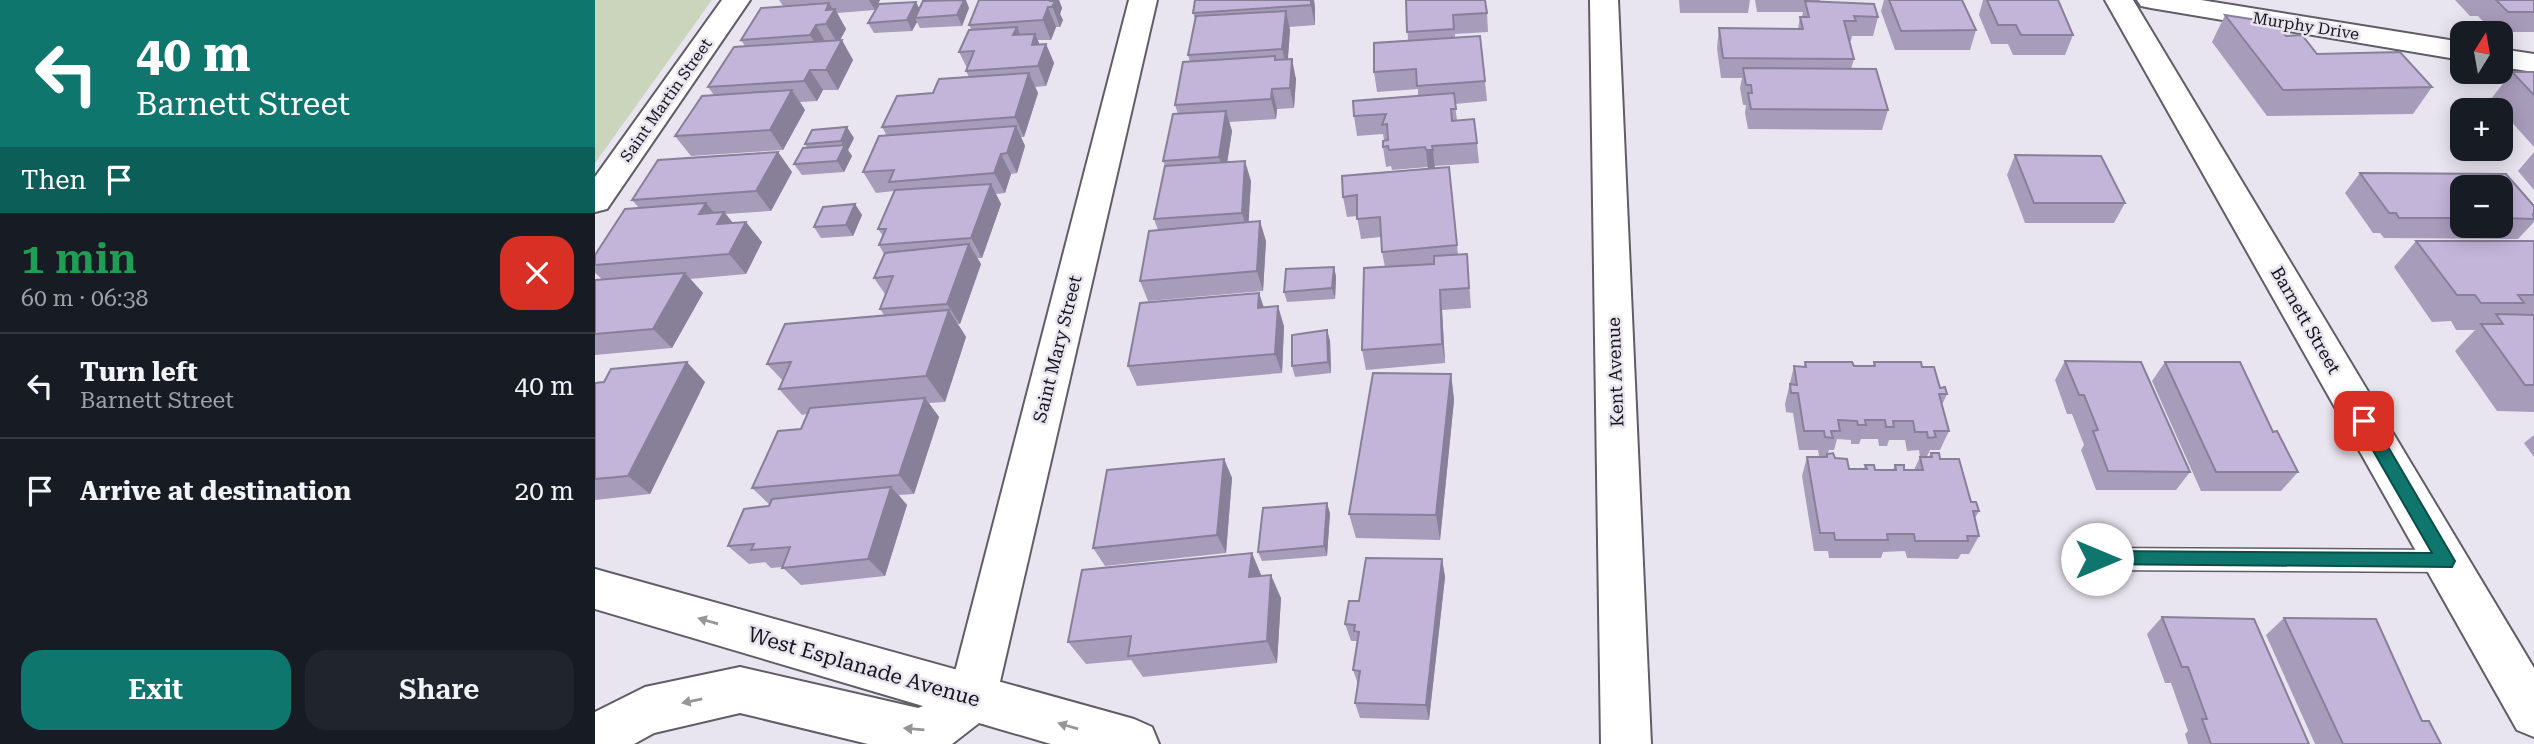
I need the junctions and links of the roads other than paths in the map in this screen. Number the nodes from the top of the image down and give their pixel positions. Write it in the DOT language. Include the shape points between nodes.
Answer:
graph roads {
  1 [pos="736,0"];
  2 [pos="1143,0"];
  3 [pos="1604,0"];
  4 [pos="2119,0"];
  5 [pos="2151,0"];
  6 [pos="2450,49"];
  7 [pos="2513,60"];
  8 [pos="2534,63"];
  9 [pos="595,201"];
  10 [pos="2097,559"];
  11 [pos="2446,561"];
  12 [pos="595,589"];
  13 [pos="972,699"];
  14 [pos="2534,713"];
  15 [pos="595,739"];
  16 [pos="1133,744"];
  17 [pos="1626,744"];
  1 -- 9 [label="street, Saint Martin Street"];
  2 -- 13 [label="street, Saint Mary Street"];
  3 -- 17 [label="street, Kent Avenue"];
  4 -- 11 [label="street, Barnett Street"];
  5 -- 6 [label="street, Murphy Drive"];
  7 -- 8 [label="street"];
  10 -- 11 [label="lane"];
  11 -- 14 [label="street, Barnett Street"];
  13 -- 12 [label="street, West Esplanade Avenue, one-way"];
  13 -- 15 [label="street, one-way" via="933,728 918,732 740,690 645,711"];
  16 -- 13 [label="street, West Esplanade Avenue, one-way"];
}
